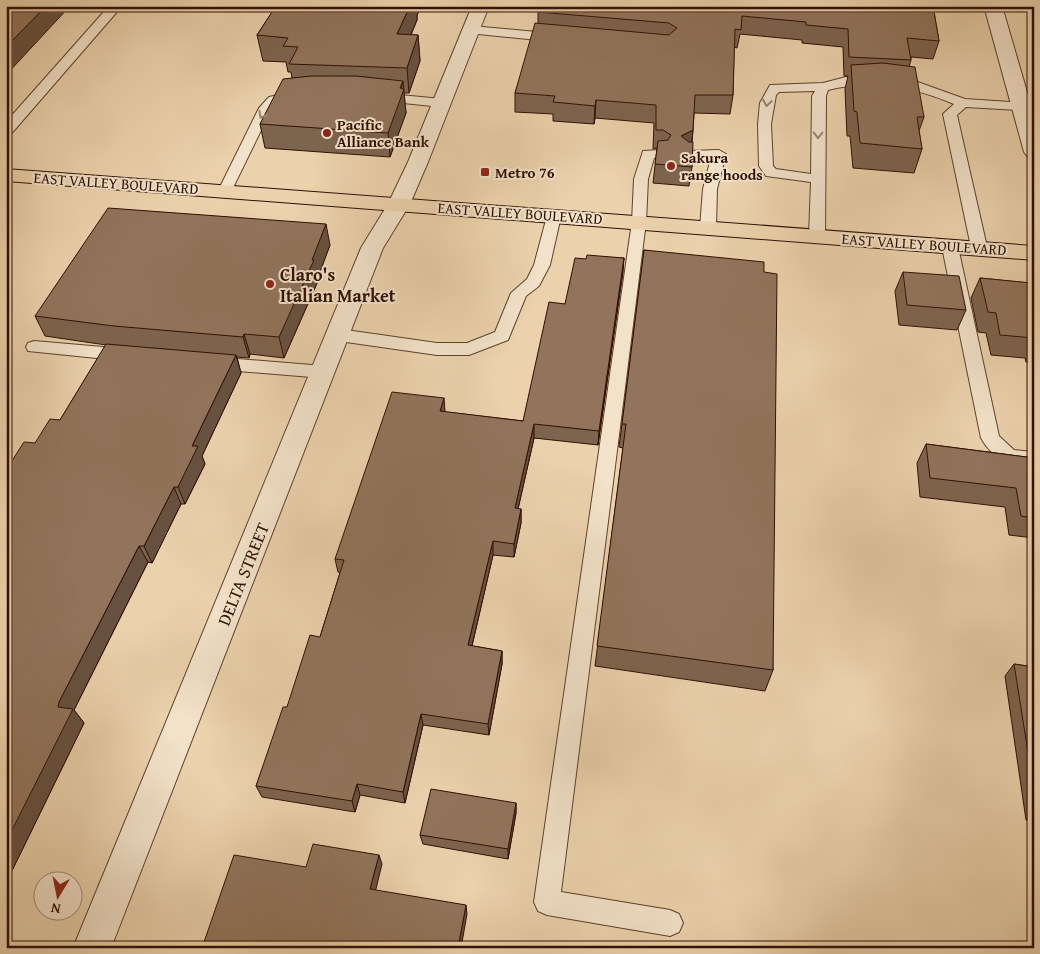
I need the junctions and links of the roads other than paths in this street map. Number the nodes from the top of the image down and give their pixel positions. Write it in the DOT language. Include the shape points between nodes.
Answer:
graph roads {
  1 [pos="116,6"];
  2 [pos="481,6"];
  3 [pos="993,6"];
  4 [pos="472,30"];
  5 [pos="573,39"];
  6 [pos="823,87"];
  7 [pos="306,95"];
  8 [pos="366,97"];
  9 [pos="442,103"];
  10 [pos="963,104"];
  11 [pos="1020,106"];
  12 [pos="6,131"];
  13 [pos="1034,152"];
  14 [pos="660,154"];
  15 [pos="688,155"];
  16 [pos="6,174"];
  17 [pos="818,179"];
  18 [pos="225,191"];
  19 [pos="399,204"];
  20 [pos="554,216"];
  21 [pos="639,222"];
  22 [pos="708,227"];
  23 [pos="817,236"];
  24 [pos="950,247"];
  25 [pos="979,247"];
  26 [pos="1034,253"];
  27 [pos="338,336"];
  28 [pos="34,346"];
  29 [pos="143,356"];
  30 [pos="192,361"];
  31 [pos="324,372"];
  32 [pos="1034,459"];
  33 [pos="670,923"];
  34 [pos="92,948"];
  1 -- 12 [label="lane"];
  2 -- 4 [label="street, DELTA STREET"];
  3 -- 11 [label="street"];
  4 -- 5 [label="lane"];
  4 -- 9 [label="street, DELTA STREET"];
  6 -- 10 [label="lane" via="846,81 912,84"];
  6 -- 17 [label="lane, one-way" via="818,96"];
  6 -- 17 [label="lane, one-way" via="775,88 769,93 766,104 766,166 770,174"];
  7 -- 18 [label="lane, one-way" via="274,100 264,111"];
  8 -- 9 [label="lane"];
  9 -- 19 [label="street, DELTA STREET"];
  10 -- 11 [label="lane"];
  10 -- 25 [label="lane" via="950,114"];
  11 -- 13 [label="street"];
  14 -- 21 [label="lane" via="648,154 641,179"];
  15 -- 22 [label="lane" via="719,154 710,189"];
  16 -- 18 [label="main road, EAST VALLEY BOULEVARD"];
  17 -- 23 [label="lane"];
  18 -- 19 [label="main road, EAST VALLEY BOULEVARD"];
  19 -- 20 [label="main road, EAST VALLEY BOULEVARD"];
  19 -- 27 [label="street, DELTA STREET" via="372,248"];
  20 -- 21 [label="main road, EAST VALLEY BOULEVARD"];
  20 -- 27 [label="lane" via="542,265 533,282 519,293 502,336 469,349"];
  21 -- 22 [label="main road, EAST VALLEY BOULEVARD"];
  21 -- 33 [label="lane" via="547,902"];
  22 -- 23 [label="main road, EAST VALLEY BOULEVARD"];
  23 -- 24 [label="main road, EAST VALLEY BOULEVARD"];
  24 -- 25 [label="main road, EAST VALLEY BOULEVARD"];
  24 -- 32 [label="lane" via="990,438 998,451 1010,457"];
  25 -- 26 [label="main road, EAST VALLEY BOULEVARD"];
  27 -- 31 [label="street, DELTA STREET"];
  28 -- 29 [label="lane"];
  30 -- 31 [label="lane"];
  31 -- 34 [label="street, DELTA STREET"];
}
